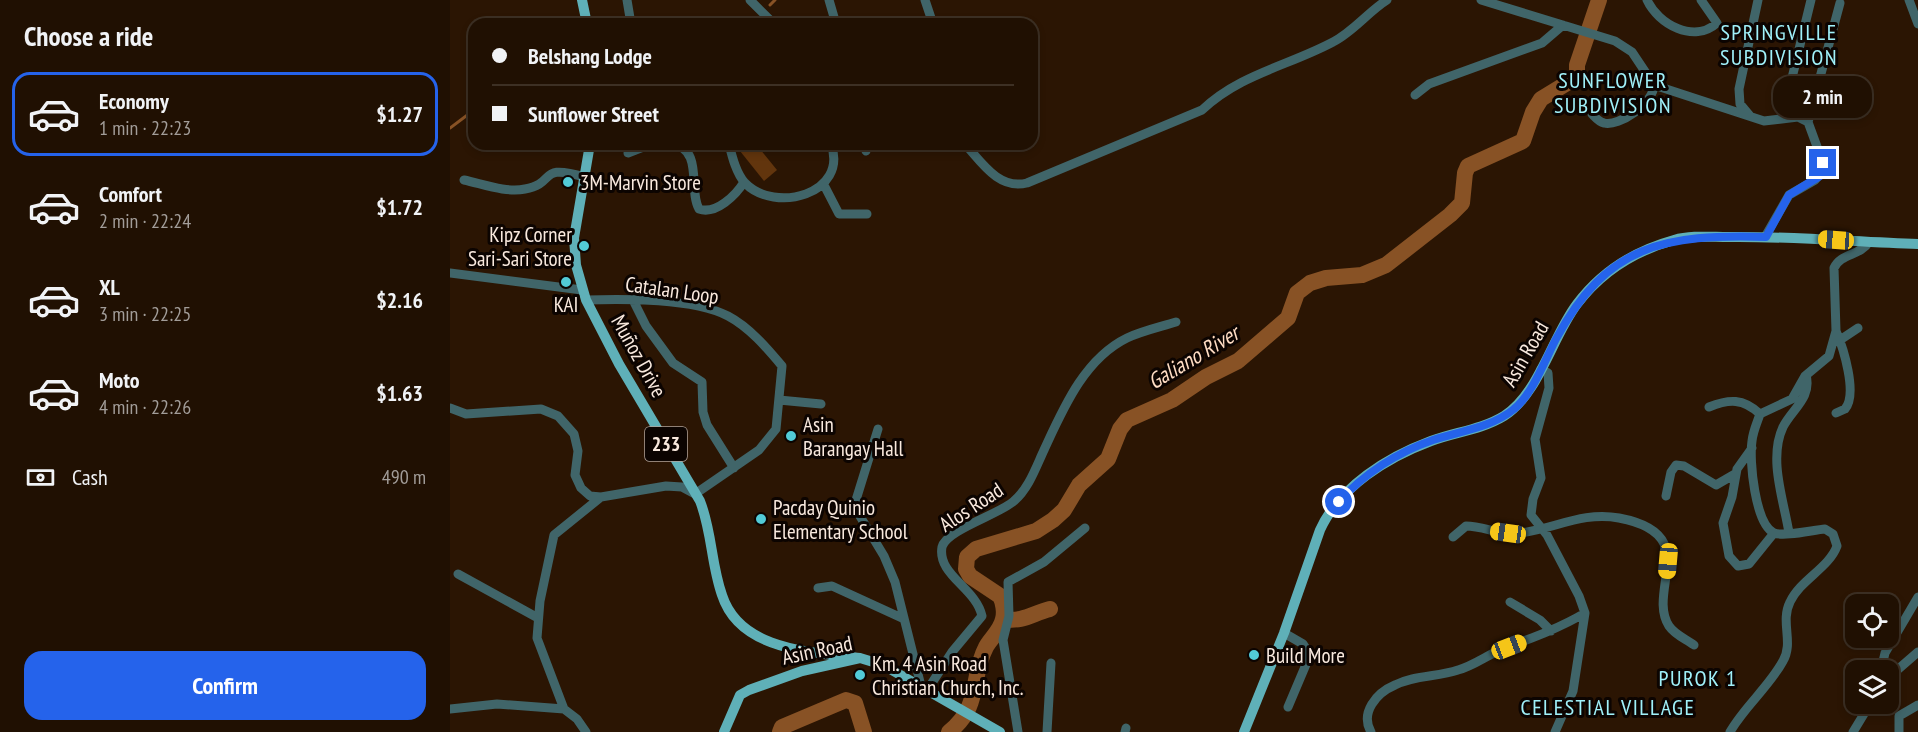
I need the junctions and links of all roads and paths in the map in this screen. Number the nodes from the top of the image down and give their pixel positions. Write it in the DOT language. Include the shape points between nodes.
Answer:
graph roads {
  1 [pos="582,0"];
  2 [pos="627,0"];
  3 [pos="750,0"];
  4 [pos="829,0"];
  5 [pos="925,0"];
  6 [pos="1388,0"];
  7 [pos="1481,0"];
  8 [pos="1647,0"];
  9 [pos="1701,0"];
  10 [pos="1758,0"];
  11 [pos="1811,0"];
  12 [pos="1909,0"];
  13 [pos="1840,3"];
  14 [pos="586,18"];
  15 [pos="630,18"];
  16 [pos="768,18"];
  17 [pos="834,18"];
  18 [pos="931,18"];
  19 [pos="1918,24"];
  20 [pos="1567,26"];
  21 [pos="1654,85"];
  22 [pos="1814,93"];
  23 [pos="1415,95"];
  24 [pos="1592,114"];
  25 [pos="1752,118"];
  26 [pos="1808,122"];
  27 [pos="589,150"];
  28 [pos="636,150"];
  29 [pos="683,150"];
  30 [pos="731,150"];
  31 [pos="832,150"];
  32 [pos="971,150"];
  33 [pos="628,153"];
  34 [pos="585,177"];
  35 [pos="464,180"];
  36 [pos="744,182"];
  37 [pos="824,185"];
  38 [pos="867,214"];
  39 [pos="1766,237"];
  40 [pos="1869,242"];
  41 [pos="1918,244"];
  42 [pos="450,273"];
  43 [pos="584,295"];
  44 [pos="633,300"];
  45 [pos="1176,322"];
  46 [pos="1858,328"];
  47 [pos="1838,335"];
  48 [pos="1541,369"];
  49 [pos="1806,375"];
  50 [pos="779,400"];
  51 [pos="821,405"];
  52 [pos="1709,407"];
  53 [pos="450,408"];
  54 [pos="1836,413"];
  55 [pos="1760,414"];
  56 [pos="878,429"];
  57 [pos="1752,448"];
  58 [pos="734,468"];
  59 [pos="1735,474"];
  60 [pos="695,494"];
  61 [pos="601,496"];
  62 [pos="1666,496"];
  63 [pos="1085,528"];
  64 [pos="1544,528"];
  65 [pos="1774,533"];
  66 [pos="1789,533"];
  67 [pos="1454,537"];
  68 [pos="458,574"];
  69 [pos="818,588"];
  70 [pos="1918,597"];
  71 [pos="1510,602"];
  72 [pos="1585,613"];
  73 [pos="538,618"];
  74 [pos="904,619"];
  75 [pos="1551,631"];
  76 [pos="1284,633"];
  77 [pos="1694,645"];
  78 [pos="1918,652"];
  79 [pos="860,658"];
  80 [pos="1883,660"];
  81 [pos="1051,663"];
  82 [pos="1899,668"];
  83 [pos="924,687"];
  84 [pos="1918,705"];
  85 [pos="1288,707"];
  86 [pos="450,709"];
  87 [pos="564,709"];
  88 [pos="1864,714"];
  89 [pos="1246,730"];
  90 [pos="586,732"];
  91 [pos="724,732"];
  92 [pos="1000,732"];
  93 [pos="1018,732"];
  94 [pos="1047,732"];
  95 [pos="1371,732"];
  96 [pos="1555,732"];
  97 [pos="1730,732"];
  98 [pos="1853,732"];
  99 [pos="1899,732"];
  1 -- 14 [label="main road"];
  2 -- 15 [label="street"];
  3 -- 16 [label="street"];
  4 -- 17 [label="street"];
  5 -- 18 [label="street"];
  6 -- 32 [label="street" via="1335,41 1259,72 1202,110 1027,183 1011,185 1000,180"];
  7 -- 20 [label="street"];
  8 -- 9 [label="street" via="1662,21 1675,28 1709,30 1717,23"];
  10 -- 25 [label="street" via="1739,89 1740,104"];
  11 -- 22 [label="street" via="1791,82 1795,89"];
  12 -- 19 [label="street"];
  13 -- 22 [label="street"];
  20 -- 21 [label="street" via="1615,41 1632,52"];
  20 -- 23 [label="street" via="1542,43 1429,84"];
  21 -- 24 [label="street" via="1647,104 1612,123 1604,123"];
  21 -- 25 [label="street"];
  22 -- 26 [label="street"];
  25 -- 26 [label="street" via="1764,121 1798,117"];
  26 -- 39 [label="street" via="1823,163 1822,172 1789,195"];
  27 -- 34 [label="main road, Muñoz Drive / 233"];
  28 -- 33 [label="street"];
  29 -- 36 [label="street" via="690,156 699,209 707,211 723,203"];
  30 -- 36 [label="street"];
  31 -- 37 [label="street" via="835,164"];
  34 -- 35 [label="street" via="552,171 530,188 515,190"];
  34 -- 43 [label="main road, Muñoz Drive / 233" via="574,238"];
  36 -- 37 [label="street" via="777,198 798,197"];
  37 -- 38 [label="street" via="838,214"];
  39 -- 40 [label="main road, Asin Road"];
  39 -- 48 [label="main road, Asin Road" via="1675,239 1622,261 1599,279 1573,310"];
  40 -- 41 [label="main road, Asin Road"];
  40 -- 47 [label="street" via="1838,261 1834,268"];
  42 -- 43 [label="street, Catalan Loop"];
  43 -- 44 [label="street, Catalan Loop"];
  43 -- 60 [label="main road, Muñoz Drive / 233"];
  44 -- 50 [label="street, Catalan Loop" via="718,312 739,323 782,366"];
  44 -- 58 [label="street" via="673,363 702,382 707,425"];
  45 -- 83 [label="street, Alos Road" via="1128,338 1112,348 1076,386 1016,500 944,543 943,559 949,574 973,595 982,616"];
  46 -- 47 [label="street"];
  47 -- 49 [label="street" via="1829,356"];
  47 -- 54 [label="street" via="1847,363 1850,399 1845,409"];
  48 -- 64 [label="street" via="1548,373 1549,388 1535,439 1541,478 1530,508 1534,522"];
  48 -- 76 [label="main road, Asin Road" via="1516,408 1502,418 1431,441 1381,465 1349,490 1323,522"];
  49 -- 55 [label="street" via="1792,399"];
  49 -- 66 [label="street" via="1803,399 1783,428 1777,453"];
  50 -- 51 [label="street"];
  50 -- 58 [label="street, Catalan Loop" via="776,429 759,450"];
  52 -- 55 [label="street" via="1736,400"];
  53 -- 61 [label="street" via="466,414 541,409 558,416 574,434 578,451 576,479 586,493"];
  55 -- 57 [label="street"];
  56 -- 74 [label="street" via="855,508 890,567"];
  57 -- 59 [label="street"];
  57 -- 65 [label="street" via="1758,507"];
  58 -- 60 [label="street, Catalan Loop"];
  59 -- 62 [label="street" via="1716,485 1676,465"];
  59 -- 65 [label="street" via="1723,524 1729,556 1742,567 1754,561"];
  60 -- 61 [label="street" via="682,487 666,486"];
  60 -- 79 [label="main road, Muñoz Drive / 233" via="705,516 722,596 735,618 756,634 786,648"];
  61 -- 73 [label="street" via="554,535"];
  63 -- 93 [label="street" via="1044,562 1011,579 1006,589 1010,616 1003,640"];
  64 -- 67 [label="street" via="1517,534 1466,526"];
  64 -- 72 [label="street"];
  64 -- 77 [label="street" via="1566,520 1601,516 1632,521 1653,532 1665,545 1668,561 1665,616 1674,633"];
  65 -- 66 [label="street"];
  66 -- 97 [label="street" via="1825,529 1836,539 1836,548 1790,602 1783,661"];
  68 -- 73 [label="street"];
  69 -- 74 [label="street" via="832,586"];
  70 -- 80 [label="street"];
  71 -- 75 [label="street"];
  72 -- 75 [label="street"];
  72 -- 96 [label="street" via="1573,691"];
  73 -- 87 [label="street" via="537,638"];
  74 -- 83 [label="street"];
  75 -- 95 [label="street" via="1460,670 1395,684 1368,711 1366,719"];
  76 -- 85 [label="street" via="1303,644 1310,656"];
  76 -- 89 [label="main road, Asin Road"];
  78 -- 82 [label="street"];
  79 -- 83 [label="main road, Asin Road / 233" via="884,665"];
  79 -- 91 [label="main road, Asin Road" via="802,671 749,690 740,695"];
  81 -- 94 [label="street"];
  83 -- 92 [label="main road, Asin Road / 233"];
  84 -- 99 [label="street" via="1899,716"];
  86 -- 87 [label="street" via="497,704"];
  87 -- 90 [label="street"];
  88 -- 98 [label="street"];
}
